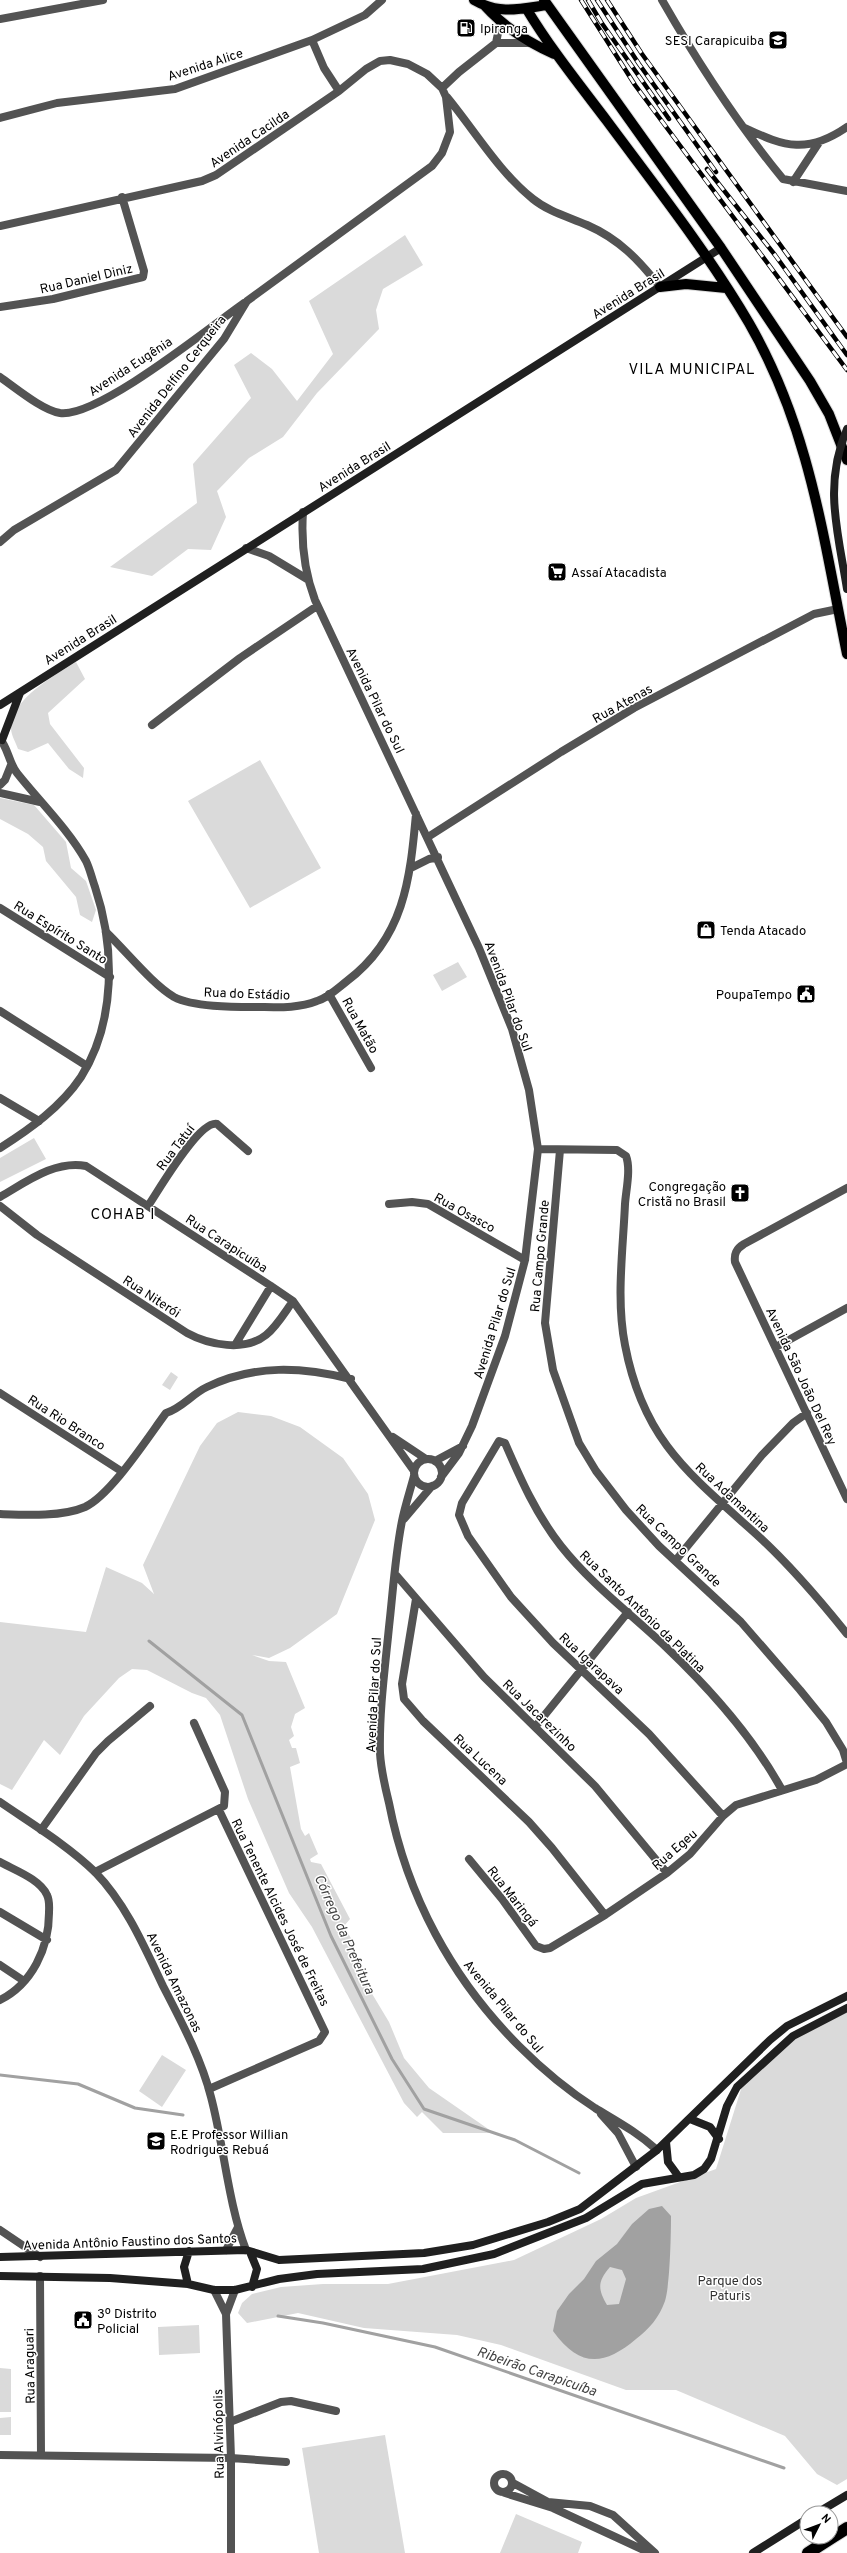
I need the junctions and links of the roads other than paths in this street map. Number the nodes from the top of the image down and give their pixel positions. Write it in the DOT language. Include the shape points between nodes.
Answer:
graph roads {
  1 [pos="99,0"];
  2 [pos="382,0"];
  3 [pos="474,0"];
  4 [pos="662,0"];
  5 [pos="546,2"];
  6 [pos="524,4"];
  7 [pos="484,6"];
  8 [pos="0,19"];
  9 [pos="500,23"];
  10 [pos="312,40"];
  11 [pos="496,43"];
  12 [pos="530,43"];
  13 [pos="554,54"];
  14 [pos="442,88"];
  15 [pos="339,91"];
  16 [pos="446,97"];
  17 [pos="0,118"];
  18 [pos="742,126"];
  19 [pos="847,127"];
  20 [pos="818,144"];
  21 [pos="793,182"];
  22 [pos="847,191"];
  23 [pos="122,197"];
  24 [pos="0,226"];
  25 [pos="721,248"];
  26 [pos="706,257"];
  27 [pos="660,287"];
  28 [pos="726,288"];
  29 [pos="247,301"];
  30 [pos="0,307"];
  31 [pos="0,377"];
  32 [pos="847,429"];
  33 [pos="847,460"];
  34 [pos="303,512"];
  35 [pos="0,542"];
  36 [pos="246,548"];
  37 [pos="307,579"];
  38 [pos="847,589"];
  39 [pos="317,606"];
  40 [pos="838,609"];
  41 [pos="847,654"];
  42 [pos="20,692"];
  43 [pos="0,705"];
  44 [pos="152,724"];
  45 [pos="1,739"];
  46 [pos="11,765"];
  47 [pos="0,785"];
  48 [pos="0,793"];
  49 [pos="40,802"];
  50 [pos="416,813"];
  51 [pos="428,837"];
  52 [pos="438,857"];
  53 [pos="411,868"];
  54 [pos="0,908"];
  55 [pos="106,932"];
  56 [pos="110,977"];
  57 [pos="330,994"];
  58 [pos="0,1011"];
  59 [pos="86,1066"];
  60 [pos="371,1068"];
  61 [pos="0,1098"];
  62 [pos="39,1121"];
  63 [pos="0,1148"];
  64 [pos="538,1149"];
  65 [pos="560,1150"];
  66 [pos="248,1151"];
  67 [pos="847,1188"];
  68 [pos="0,1198"];
  69 [pos="389,1204"];
  70 [pos="0,1206"];
  71 [pos="148,1206"];
  72 [pos="525,1260"];
  73 [pos="271,1286"];
  74 [pos="293,1301"];
  75 [pos="847,1308"];
  76 [pos="235,1344"];
  77 [pos="776,1347"];
  78 [pos="351,1379"];
  79 [pos="0,1393"];
  80 [pos="807,1413"];
  81 [pos="391,1436"];
  82 [pos="502,1440"];
  83 [pos="463,1446"];
  84 [pos="430,1460"];
  85 [pos="121,1471"];
  86 [pos="414,1473"];
  87 [pos="441,1477"];
  88 [pos="432,1486"];
  89 [pos="847,1499"];
  90 [pos="722,1505"];
  91 [pos="0,1514"];
  92 [pos="402,1521"];
  93 [pos="676,1560"];
  94 [pos="396,1575"];
  95 [pos="416,1599"];
  96 [pos="628,1612"];
  97 [pos="847,1634"];
  98 [pos="581,1670"];
  99 [pos="150,1706"];
  100 [pos="194,1723"];
  101 [pos="535,1727"];
  102 [pos="845,1748"];
  103 [pos="847,1763"];
  104 [pos="782,1790"];
  105 [pos="0,1802"];
  106 [pos="219,1810"];
  107 [pos="723,1816"];
  108 [pos="42,1830"];
  109 [pos="469,1859"];
  110 [pos="0,1862"];
  111 [pos="94,1872"];
  112 [pos="666,1873"];
  113 [pos="0,1912"];
  114 [pos="605,1915"];
  115 [pos="47,1940"];
  116 [pos="538,1948"];
  117 [pos="0,1965"];
  118 [pos="24,1981"];
  119 [pos="847,1996"];
  120 [pos="0,2000"];
  121 [pos="847,2008"];
  122 [pos="210,2089"];
  123 [pos="596,2109"];
  124 [pos="690,2119"];
  125 [pos="719,2139"];
  126 [pos="666,2142"];
  127 [pos="656,2150"];
  128 [pos="636,2167"];
  129 [pos="679,2177"];
  130 [pos="238,2227"];
  131 [pos="0,2230"];
  132 [pos="226,2250"];
  133 [pos="189,2251"];
  134 [pos="248,2251"];
  135 [pos="40,2257"];
  136 [pos="0,2258"];
  137 [pos="0,2276"];
  138 [pos="40,2276"];
  139 [pos="188,2284"];
  140 [pos="252,2287"];
  141 [pos="214,2290"];
  142 [pos="235,2290"];
  143 [pos="226,2314"];
  144 [pos="336,2411"];
  145 [pos="230,2422"];
  146 [pos="0,2455"];
  147 [pos="41,2455"];
  148 [pos="231,2458"];
  149 [pos="286,2462"];
  150 [pos="512,2483"];
  151 [pos="505,2493"];
  152 [pos="847,2495"];
  153 [pos="830,2505"];
  154 [pos="799,2524"];
  155 [pos="847,2528"];
  156 [pos="231,2553"];
  157 [pos="650,2553"];
  158 [pos="655,2553"];
  159 [pos="753,2553"];
  160 [pos="808,2553"];
  1 -- 8 [label="street"];
  2 -- 10 [label="street, Avenida Alice" via="365,15"];
  3 -- 7 [label="main road"];
  4 -- 18 [label="street" via="690,49"];
  5 -- 6 [label="main road"];
  5 -- 25 [label="main road"];
  6 -- 7 [label="main road" via="506,11"];
  6 -- 13 [label="main road"];
  7 -- 9 [label="main road"];
  9 -- 11 [label="street"];
  9 -- 12 [label="main road"];
  10 -- 15 [label="street" via="324,68"];
  10 -- 17 [label="street, Avenida Alice" via="175,88 57,103"];
  11 -- 12 [label="street"];
  11 -- 14 [label="street"];
  12 -- 13 [label="main road"];
  13 -- 26 [label="main road" via="606,120"];
  14 -- 15 [label="street, Avenida Cacilda" via="421,70 390,60 380,61 366,69"];
  14 -- 16 [label="street, Avenida Delfino Cerqueira"];
  15 -- 23 [label="street, Avenida Cacilda" via="216,176 202,182"];
  16 -- 27 [label="street" via="518,186 548,209 606,234 634,255"];
  16 -- 29 [label="street, Avenida Delfino Cerqueira" via="450,132 442,153 432,166"];
  18 -- 20 [label="street" via="776,142"];
  18 -- 21 [label="street" via="783,178"];
  19 -- 20 [label="street"];
  20 -- 21 [label="street"];
  21 -- 22 [label="street"];
  23 -- 24 [label="street, Avenida Cacilda"];
  23 -- 30 [label="street, Rua Daniel Diniz" via="144,271 143,277 53,299"];
  25 -- 26 [label="main road, Avenida Brasil"];
  25 -- 33 [label="main road" via="810,381 829,414"];
  26 -- 27 [label="main road, Avenida Brasil"];
  26 -- 28 [label="main road"];
  27 -- 28 [label="main road" via="686,284"];
  27 -- 34 [label="main road, Avenida Brasil"];
  28 -- 40 [label="main road" via="749,324 796,427 813,481"];
  29 -- 31 [label="street, Avenida Eugênia" via="119,390 73,412 51,410"];
  29 -- 35 [label="street, Avenida Delfino Cerqueira" via="224,339 116,470 14,530"];
  32 -- 38 [label="main road, bridge" via="836,461 832,492"];
  34 -- 36 [label="main road, Avenida Brasil"];
  34 -- 37 [label="street, Avenida Pilar do Sul" via="302,535"];
  36 -- 37 [label="street" via="269,556"];
  36 -- 42 [label="main road, Avenida Brasil"];
  37 -- 39 [label="street, Avenida Pilar do Sul"];
  39 -- 44 [label="street" via="240,658"];
  39 -- 50 [label="street, Avenida Pilar do Sul"];
  40 -- 41 [label="main road"];
  40 -- 51 [label="street, Rua Atenas" via="814,614 634,708"];
  42 -- 43 [label="main road, Avenida Brasil"];
  42 -- 45 [label="main road"];
  45 -- 46 [label="street"];
  46 -- 47 [label="street"];
  46 -- 49 [label="street"];
  48 -- 49 [label="street"];
  49 -- 55 [label="street" via="87,862"];
  50 -- 51 [label="street, Avenida Pilar do Sul"];
  50 -- 53 [label="street, Rua do Estádio"];
  51 -- 52 [label="street, Avenida Pilar do Sul"];
  52 -- 53 [label="street"];
  52 -- 64 [label="street, Avenida Pilar do Sul" via="512,1030 529,1090"];
  53 -- 57 [label="street, Rua do Estádio" via="402,907 386,939 369,961"];
  54 -- 56 [label="street, Rua Espírito Santo"];
  55 -- 56 [label="street"];
  55 -- 57 [label="street, Rua do Estádio" via="166,992 182,1000 234,1006 295,1007 318,1001"];
  56 -- 59 [label="street" via="108,998"];
  57 -- 60 [label="street, Rua Matão"];
  58 -- 59 [label="street"];
  59 -- 62 [label="street" via="66,1095"];
  61 -- 62 [label="street"];
  62 -- 63 [label="street"];
  64 -- 65 [label="street"];
  64 -- 72 [label="street, Avenida Pilar do Sul"];
  65 -- 90 [label="street, Rua Adamantina" via="617,1150 628,1160 621,1316 633,1379 646,1412 660,1436 694,1479"];
  65 -- 93 [label="street, Rua Campo Grande" via="545,1323 552,1370 580,1443 596,1471 639,1525"];
  66 -- 71 [label="street, Rua Tatuí" via="217,1124 208,1125 196,1136"];
  67 -- 77 [label="street, Avenida São João Del Rey" via="744,1244 736,1252 735,1262"];
  68 -- 71 [label="street, Rua Carapicuíba" via="32,1178 55,1168 79,1165 95,1170"];
  69 -- 72 [label="street, Rua Osasco" via="428,1204"];
  70 -- 76 [label="street, Rua Niterói" via="36,1235 187,1333 212,1344"];
  71 -- 73 [label="street, Rua Carapicuíba"];
  72 -- 83 [label="street, Avenida Pilar do Sul" via="495,1368"];
  73 -- 74 [label="street, Rua Carapicuíba"];
  73 -- 76 [label="street"];
  74 -- 76 [label="street, Rua Niterói" via="268,1334 254,1342"];
  74 -- 78 [label="street, Rua Carapicuíba"];
  75 -- 77 [label="street"];
  77 -- 80 [label="street, Avenida São João Del Rey"];
  78 -- 81 [label="street, Rua Carapicuíba"];
  78 -- 85 [label="street" via="317,1371 286,1368 218,1382 201,1390 177,1410 166,1412"];
  79 -- 85 [label="street, Rua Rio Branco"];
  80 -- 89 [label="street, Avenida São João Del Rey"];
  80 -- 90 [label="street" via="781,1435"];
  81 -- 84 [label="street, Rua Carapicuíba"];
  81 -- 86 [label="street, Rua Carapicuíba"];
  82 -- 96 [label="street, Rua Santo Antônio da Platina" via="530,1500 557,1541 594,1583"];
  82 -- 98 [label="street, Rua Igarapava" via="465,1496 459,1515 479,1554 511,1597"];
  83 -- 84 [label="street"];
  83 -- 87 [label="street, Avenida Pilar do Sul"];
  84 -- 86 [label="street" via="418,1463"];
  84 -- 87 [label="street" via="440,1468"];
  85 -- 91 [label="street" via="115,1482 97,1500 84,1508 49,1514"];
  86 -- 88 [label="street" via="423,1486"];
  86 -- 92 [label="street, Avenida Pilar do Sul"];
  87 -- 88 [label="street, Avenida Pilar do Sul"];
  88 -- 92 [label="street, Avenida Pilar do Sul"];
  90 -- 93 [label="street"];
  90 -- 97 [label="street, Rua Adamantina" via="794,1572"];
  92 -- 94 [label="street, Avenida Pilar do Sul"];
  93 -- 102 [label="street, Rua Campo Grande" via="746,1627"];
  94 -- 95 [label="street, Rua Jacarezinho"];
  94 -- 123 [label="street, Avenida Pilar do Sul" via="385,1668 380,1755 395,1838 406,1869 436,1938 468,1987 517,2044 543,2069"];
  95 -- 101 [label="street, Rua Jacarezinho" via="484,1677"];
  95 -- 114 [label="street, Rua Lucena" via="402,1684 404,1699 423,1721 528,1822"];
  96 -- 98 [label="street"];
  96 -- 104 [label="street, Rua Santo Antônio da Platina" via="668,1649 729,1715 757,1750"];
  98 -- 101 [label="street"];
  98 -- 107 [label="street, Rua Igarapava" via="649,1734"];
  99 -- 108 [label="street" via="96,1754"];
  100 -- 106 [label="street" via="225,1792 224,1806"];
  101 -- 112 [label="street, Rua Jacarezinho" via="596,1786"];
  102 -- 103 [label="street, Rua Campo Grande"];
  103 -- 104 [label="street, Rua Egeu" via="816,1780"];
  104 -- 107 [label="street, Rua Egeu" via="745,1800"];
  105 -- 108 [label="street, Avenida Amazonas"];
  106 -- 111 [label="street, Rua Tenente Alcides José de Freitas"];
  106 -- 122 [label="street, Rua Tenente Alcides José de Freitas" via="325,2032 319,2041"];
  107 -- 112 [label="street, Rua Egeu" via="690,1854"];
  108 -- 111 [label="street, Avenida Amazonas"];
  109 -- 116 [label="street, Rua Maringá"];
  110 -- 115 [label="street" via="39,1885 49,1900"];
  111 -- 122 [label="street, Avenida Amazonas" via="129,1917 188,2035"];
  112 -- 114 [label="street, Rua Egeu"];
  113 -- 115 [label="street"];
  114 -- 116 [label="street, Rua Egeu" via="558,1944"];
  115 -- 118 [label="street" via="37,1963"];
  117 -- 118 [label="street"];
  118 -- 120 [label="street" via="10,1995"];
  119 -- 124 [label="main road, Avenida Antônio Faustino dos Santos" via="802,2018 776,2036"];
  121 -- 125 [label="main road" via="793,2036 737,2087 727,2106"];
  122 -- 130 [label="street, Avenida Amazonas"];
  123 -- 127 [label="street, Avenida Pilar do Sul" via="624,2124"];
  123 -- 128 [label="street, Avenida Pilar do Sul" via="618,2133"];
  124 -- 125 [label="main road" via="710,2127"];
  124 -- 126 [label="main road, Avenida Antônio Faustino dos Santos"];
  125 -- 129 [label="main road" via="704,2169 694,2175"];
  126 -- 127 [label="main road, Avenida Antônio Faustino dos Santos"];
  126 -- 129 [label="main road" via="668,2162"];
  127 -- 128 [label="main road, Avenida Antônio Faustino dos Santos"];
  128 -- 134 [label="main road, Avenida Antônio Faustino dos Santos" via="580,2209 548,2222 473,2245 424,2253 278,2260"];
  129 -- 140 [label="main road" via="642,2184 570,2225 522,2245 466,2262 423,2269 317,2274 279,2279"];
  130 -- 132 [label="street"];
  130 -- 134 [label="street, Avenida Amazonas"];
  131 -- 135 [label="street"];
  132 -- 133 [label="main road, Avenida Antônio Faustino dos Santos"];
  132 -- 134 [label="main road, Avenida Antônio Faustino dos Santos"];
  133 -- 135 [label="main road, Avenida Antônio Faustino dos Santos"];
  133 -- 139 [label="main road" via="184,2267"];
  134 -- 140 [label="main road" via="257,2269"];
  135 -- 136 [label="main road, Avenida Antônio Faustino dos Santos"];
  137 -- 138 [label="main road"];
  138 -- 139 [label="main road"];
  138 -- 147 [label="street, Rua Araguari"];
  139 -- 141 [label="main road"];
  140 -- 142 [label="main road"];
  141 -- 142 [label="main road"];
  141 -- 143 [label="street, Rua Alvinópolis"];
  142 -- 143 [label="street, Rua Alvinópolis"];
  143 -- 145 [label="street, Rua Alvinópolis"];
  144 -- 145 [label="street" via="282,2402"];
  145 -- 148 [label="street, Rua Alvinópolis"];
  146 -- 147 [label="street"];
  147 -- 148 [label="street"];
  148 -- 149 [label="street"];
  148 -- 156 [label="street, Rua Alvinópolis"];
  150 -- 151 [label="street" via="510,2490"];
  150 -- 151 [label="street" via="508,2475 496,2476 494,2487 498,2492"];
  150 -- 158 [label="street" via="548,2502 590,2506 613,2515"];
  151 -- 157 [label="street" via="554,2508"];
  152 -- 153 [label="main road"];
  154 -- 159 [label="main road"];
  155 -- 160 [label="highway"];
}
